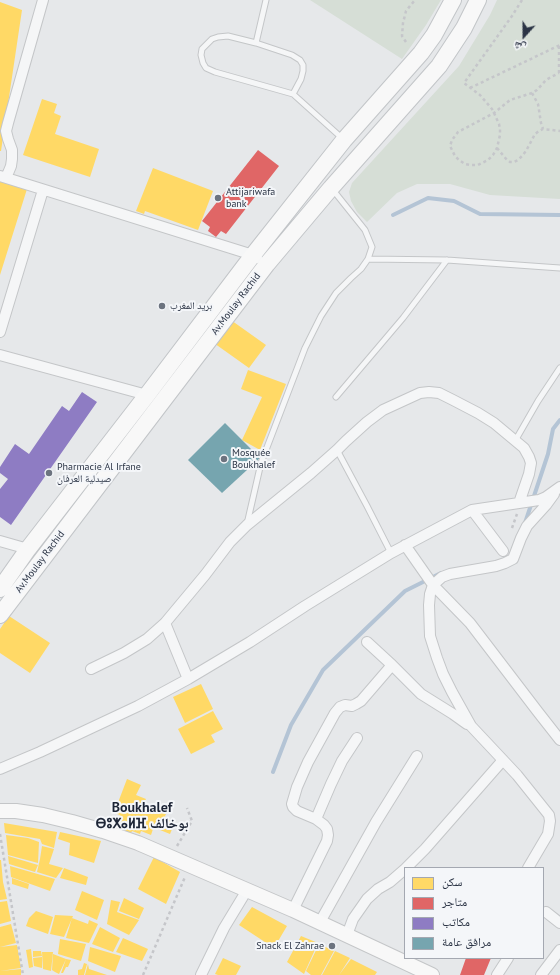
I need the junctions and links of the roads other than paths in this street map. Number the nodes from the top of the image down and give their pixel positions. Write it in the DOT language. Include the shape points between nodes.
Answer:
graph roads {
  1 [pos="266,0"];
  2 [pos="453,0"];
  3 [pos="478,0"];
  4 [pos="40,1"];
  5 [pos="256,43"];
  6 [pos="293,94"];
  7 [pos="344,140"];
  8 [pos="3,177"];
  9 [pos="331,188"];
  10 [pos="43,190"];
  11 [pos="252,255"];
  12 [pos="368,259"];
  13 [pos="447,260"];
  14 [pos="267,264"];
  15 [pos="560,268"];
  16 [pos="0,332"];
  17 [pos="0,355"];
  18 [pos="560,368"];
  19 [pos="147,395"];
  20 [pos="336,397"];
  21 [pos="515,441"];
  22 [pos="337,450"];
  23 [pos="559,488"];
  24 [pos="522,503"];
  25 [pos="472,510"];
  26 [pos="247,525"];
  27 [pos="0,541"];
  28 [pos="405,545"];
  29 [pos="28,549"];
  30 [pos="503,551"];
  31 [pos="391,552"];
  32 [pos="433,585"];
  33 [pos="0,589"];
  34 [pos="0,615"];
  35 [pos="165,623"];
  36 [pos="367,642"];
  37 [pos="392,665"];
  38 [pos="91,669"];
  39 [pos="188,679"];
  40 [pos="470,726"];
  41 [pos="357,738"];
  42 [pos="560,740"];
  43 [pos="417,756"];
  44 [pos="503,760"];
  45 [pos="0,768"];
  46 [pos="0,811"];
  47 [pos="316,820"];
  48 [pos="406,867"];
  49 [pos="529,867"];
  50 [pos="404,869"];
  51 [pos="247,890"];
  52 [pos="293,910"];
  53 [pos="544,913"];
  54 [pos="320,922"];
  55 [pos="560,923"];
  56 [pos="347,935"];
  57 [pos="560,950"];
  58 [pos="507,959"];
  59 [pos="201,975"];
  60 [pos="432,975"];
  61 [pos="496,975"];
  62 [pos="540,975"];
  1 -- 5 [label="lane"];
  2 -- 7 [label="main road, Av.Moulay Rachid" via="421,53"];
  3 -- 9 [label="main road, Av.Moulay Rachid" via="464,28 439,66"];
  4 -- 8 [label="street" via="6,131 12,159 11,166"];
  5 -- 6 [label="lane" via="300,60 303,65 301,79"];
  5 -- 6 [label="lane" via="228,36 212,39 202,49 202,63 215,72"];
  6 -- 7 [label="lane"];
  7 -- 11 [label="main road, Av.Moulay Rachid"];
  8 -- 10 [label="street"];
  9 -- 12 [label="lane" via="365,230 372,247"];
  9 -- 14 [label="main road, Av.Moulay Rachid"];
  10 -- 11 [label="street"];
  10 -- 16 [label="street"];
  11 -- 14 [label="street"];
  11 -- 19 [label="main road, Av.Moulay Rachid"];
  12 -- 13 [label="lane"];
  12 -- 26 [label="lane" via="336,294 321,316 305,348 261,463"];
  13 -- 15 [label="lane"];
  13 -- 20 [label="lane" via="403,318"];
  14 -- 34 [label="main road, Av.Moulay Rachid"];
  17 -- 19 [label="street"];
  18 -- 21 [label="lane"];
  19 -- 29 [label="main road, Av.Moulay Rachid"];
  21 -- 22 [label="street" via="478,413 439,393 429,392 420,393 383,410"];
  21 -- 24 [label="street" via="524,448 531,463"];
  22 -- 26 [label="street"];
  22 -- 31 [label="lane"];
  23 -- 24 [label="street" via="539,500"];
  23 -- 32 [label="street" via="527,526 513,559 496,566 450,574"];
  24 -- 25 [label="street"];
  25 -- 28 [label="street"];
  25 -- 30 [label="street"];
  26 -- 35 [label="street" via="230,542"];
  27 -- 29 [label="street"];
  28 -- 31 [label="street"];
  28 -- 32 [label="street"];
  29 -- 33 [label="main road, Av.Moulay Rachid"];
  31 -- 39 [label="street"];
  32 -- 40 [label="street" via="429,605 430,636 443,674"];
  32 -- 42 [label="street" via="470,623"];
  35 -- 38 [label="street" via="124,653"];
  35 -- 39 [label="street"];
  36 -- 37 [label="street"];
  37 -- 40 [label="street" via="421,694"];
  37 -- 47 [label="street" via="361,701 352,706 340,707 308,762 292,804 297,811"];
  39 -- 45 [label="street" via="138,706"];
  40 -- 44 [label="street"];
  41 -- 47 [label="street" via="340,767"];
  43 -- 54 [label="street" via="376,822"];
  44 -- 48 [label="street"];
  44 -- 49 [label="street" via="549,815 548,834"];
  46 -- 51 [label="street" via="43,815 103,831"];
  47 -- 52 [label="street" via="327,829 327,841"];
  50 -- 56 [label="street" via="367,899 353,919"];
  51 -- 52 [label="street"];
  51 -- 59 [label="street" via="224,928"];
  52 -- 54 [label="street"];
  53 -- 55 [label="street"];
  54 -- 56 [label="street"];
  56 -- 60 [label="street"];
  57 -- 62 [label="street"];
  58 -- 61 [label="street"];
}
